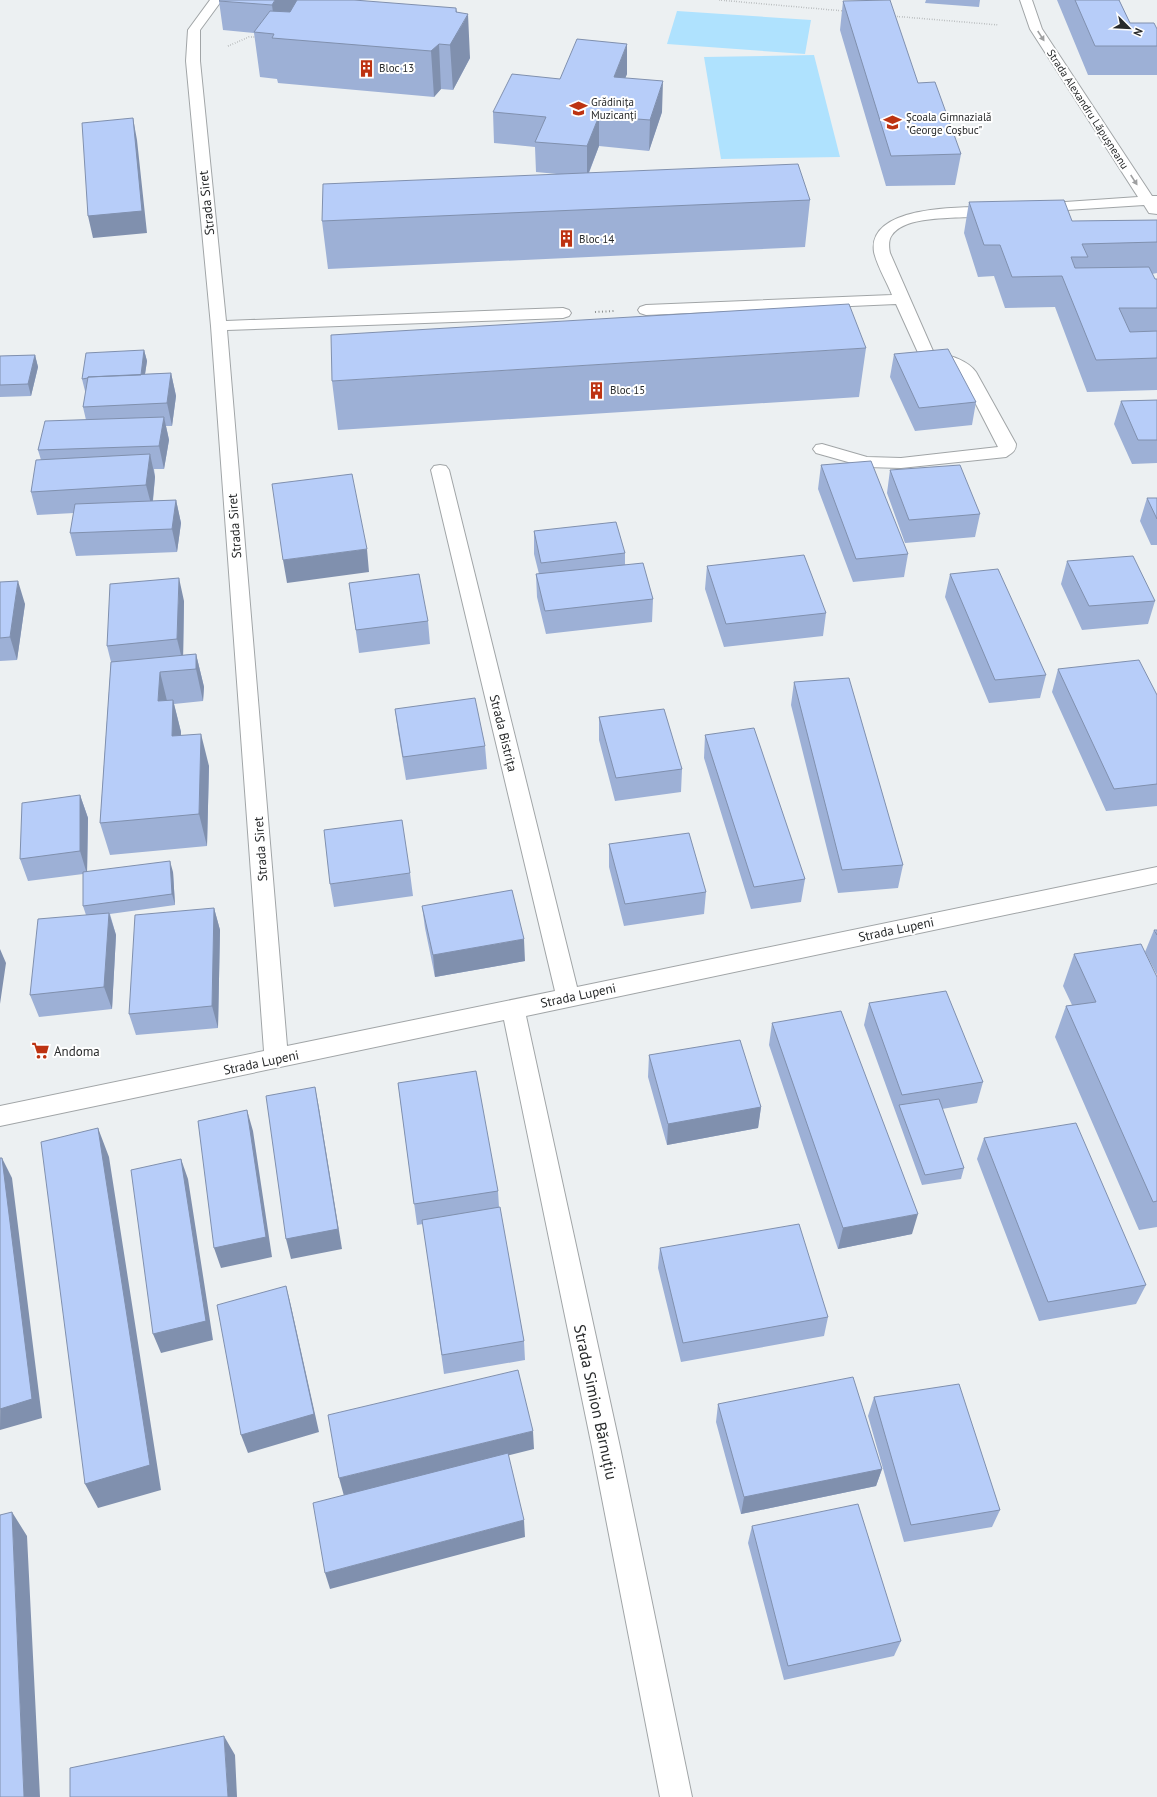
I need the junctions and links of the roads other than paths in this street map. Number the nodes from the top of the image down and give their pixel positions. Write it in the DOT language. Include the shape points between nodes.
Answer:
graph roads {
  1 [pos="216,0"];
  2 [pos="1026,0"];
  3 [pos="1152,201"];
  4 [pos="1023,209"];
  5 [pos="1007,210"];
  6 [pos="1157,216"];
  7 [pos="903,298"];
  8 [pos="646,310"];
  9 [pos="563,313"];
  10 [pos="219,326"];
  11 [pos="822,449"];
  12 [pos="440,470"];
  13 [pos="1157,875"];
  14 [pos="568,997"];
  15 [pos="512,1008"];
  16 [pos="276,1059"];
  17 [pos="0,1116"];
  18 [pos="676,1797"];
  1 -- 10 [label="street, Strada Siret" via="194,30 193,61"];
  2 -- 3 [label="street, Strada Alexandru Lăpușneanu, one-way" via="1036,29"];
  3 -- 4 [label="street"];
  3 -- 6 [label="street, Strada Alexandru Lăpușneanu"];
  5 -- 7 [label="street" via="922,216 898,223 886,231 882,241 882,253"];
  7 -- 8 [label="street"];
  7 -- 11 [label="street" via="926,354 949,360 968,372 1007,444 1007,449 1000,453 901,463 866,462"];
  9 -- 10 [label="street"];
  10 -- 16 [label="street, Strada Siret"];
  12 -- 14 [label="street, Strada Bistrița"];
  13 -- 14 [label="street, Strada Lupeni"];
  14 -- 15 [label="street, Strada Lupeni"];
  15 -- 16 [label="street, Strada Lupeni"];
  15 -- 18 [label="street, Strada Simion Bărnuțiu" via="606,1447"];
  16 -- 17 [label="street, Strada Lupeni"];
}
